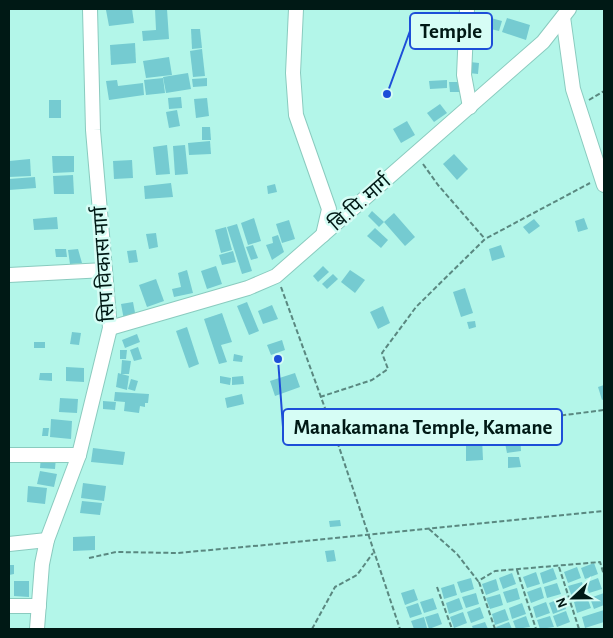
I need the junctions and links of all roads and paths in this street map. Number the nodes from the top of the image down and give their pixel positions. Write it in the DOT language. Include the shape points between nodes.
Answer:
graph roads {
  1 [pos="90,9"];
  2 [pos="296,9"];
  3 [pos="467,9"];
  4 [pos="566,13"];
  5 [pos="604,92"];
  6 [pos="578,105"];
  7 [pos="470,107"];
  8 [pos="416,155"];
  9 [pos="603,181"];
  10 [pos="323,235"];
  11 [pos="485,239"];
  12 [pos="105,270"];
  13 [pos="9,275"];
  14 [pos="276,276"];
  15 [pos="110,328"];
  16 [pos="320,397"];
  17 [pos="604,410"];
  18 [pos="338,444"];
  19 [pos="9,455"];
  20 [pos="78,456"];
  21 [pos="604,511"];
  22 [pos="428,528"];
  23 [pos="368,535"];
  24 [pos="47,540"];
  25 [pos="9,544"];
  26 [pos="374,552"];
  27 [pos="89,558"];
  28 [pos="558,567"];
  29 [pos="517,570"];
  30 [pos="604,575"];
  31 [pos="478,581"];
  32 [pos="437,587"];
  33 [pos="9,606"];
  34 [pos="39,606"];
  35 [pos="37,629"];
  36 [pos="312,629"];
  37 [pos="400,629"];
  38 [pos="452,629"];
  39 [pos="495,629"];
  40 [pos="536,629"];
  41 [pos="579,629"];
  1 -- 12 [label="street, सिप विकास मार्ग" via="93,130"];
  2 -- 10 [label="street" via="293,73 296,115 329,209"];
  3 -- 7 [label="street" via="464,75"];
  4 -- 6 [label="street" via="573,88"];
  4 -- 7 [label="street, बि.पि. मार्ग" via="543,42"];
  5 -- 6 [label="path"];
  6 -- 9 [label="street"];
  7 -- 8 [label="street, बि.पि. मार्ग"];
  8 -- 10 [label="street, बि.पि. मार्ग"];
  8 -- 11 [label="path"];
  9 -- 11 [label="path"];
  10 -- 14 [label="street, बि.पि. मार्ग"];
  11 -- 16 [label="path" via="416,307 382,354 388,369 372,380"];
  12 -- 13 [label="street"];
  12 -- 15 [label="street, सिप विकास मार्ग"];
  14 -- 15 [label="street, बि.पि. मार्ग" via="248,288"];
  14 -- 16 [label="path"];
  15 -- 20 [label="street, सिप विकास मार्ग"];
  16 -- 18 [label="path"];
  17 -- 18 [label="path"];
  18 -- 23 [label="path"];
  19 -- 20 [label="street"];
  20 -- 24 [label="street, सिप विकास मार्ग"];
  21 -- 22 [label="path"];
  22 -- 23 [label="path"];
  22 -- 31 [label="path" via="457,554"];
  23 -- 26 [label="path"];
  23 -- 27 [label="path" via="177,553 116,552"];
  24 -- 25 [label="street"];
  24 -- 34 [label="street, सिप विकास मार्ग"];
  26 -- 36 [label="path" via="357,575 335,586"];
  26 -- 37 [label="path"];
  28 -- 29 [label="path"];
  28 -- 30 [label="path" via="600,562"];
  28 -- 41 [label="path"];
  29 -- 31 [label="path" via="494,571"];
  29 -- 40 [label="path"];
  31 -- 39 [label="path"];
  32 -- 38 [label="path"];
  33 -- 34 [label="street"];
  34 -- 35 [label="street, सिप विकास मार्ग"];
}
